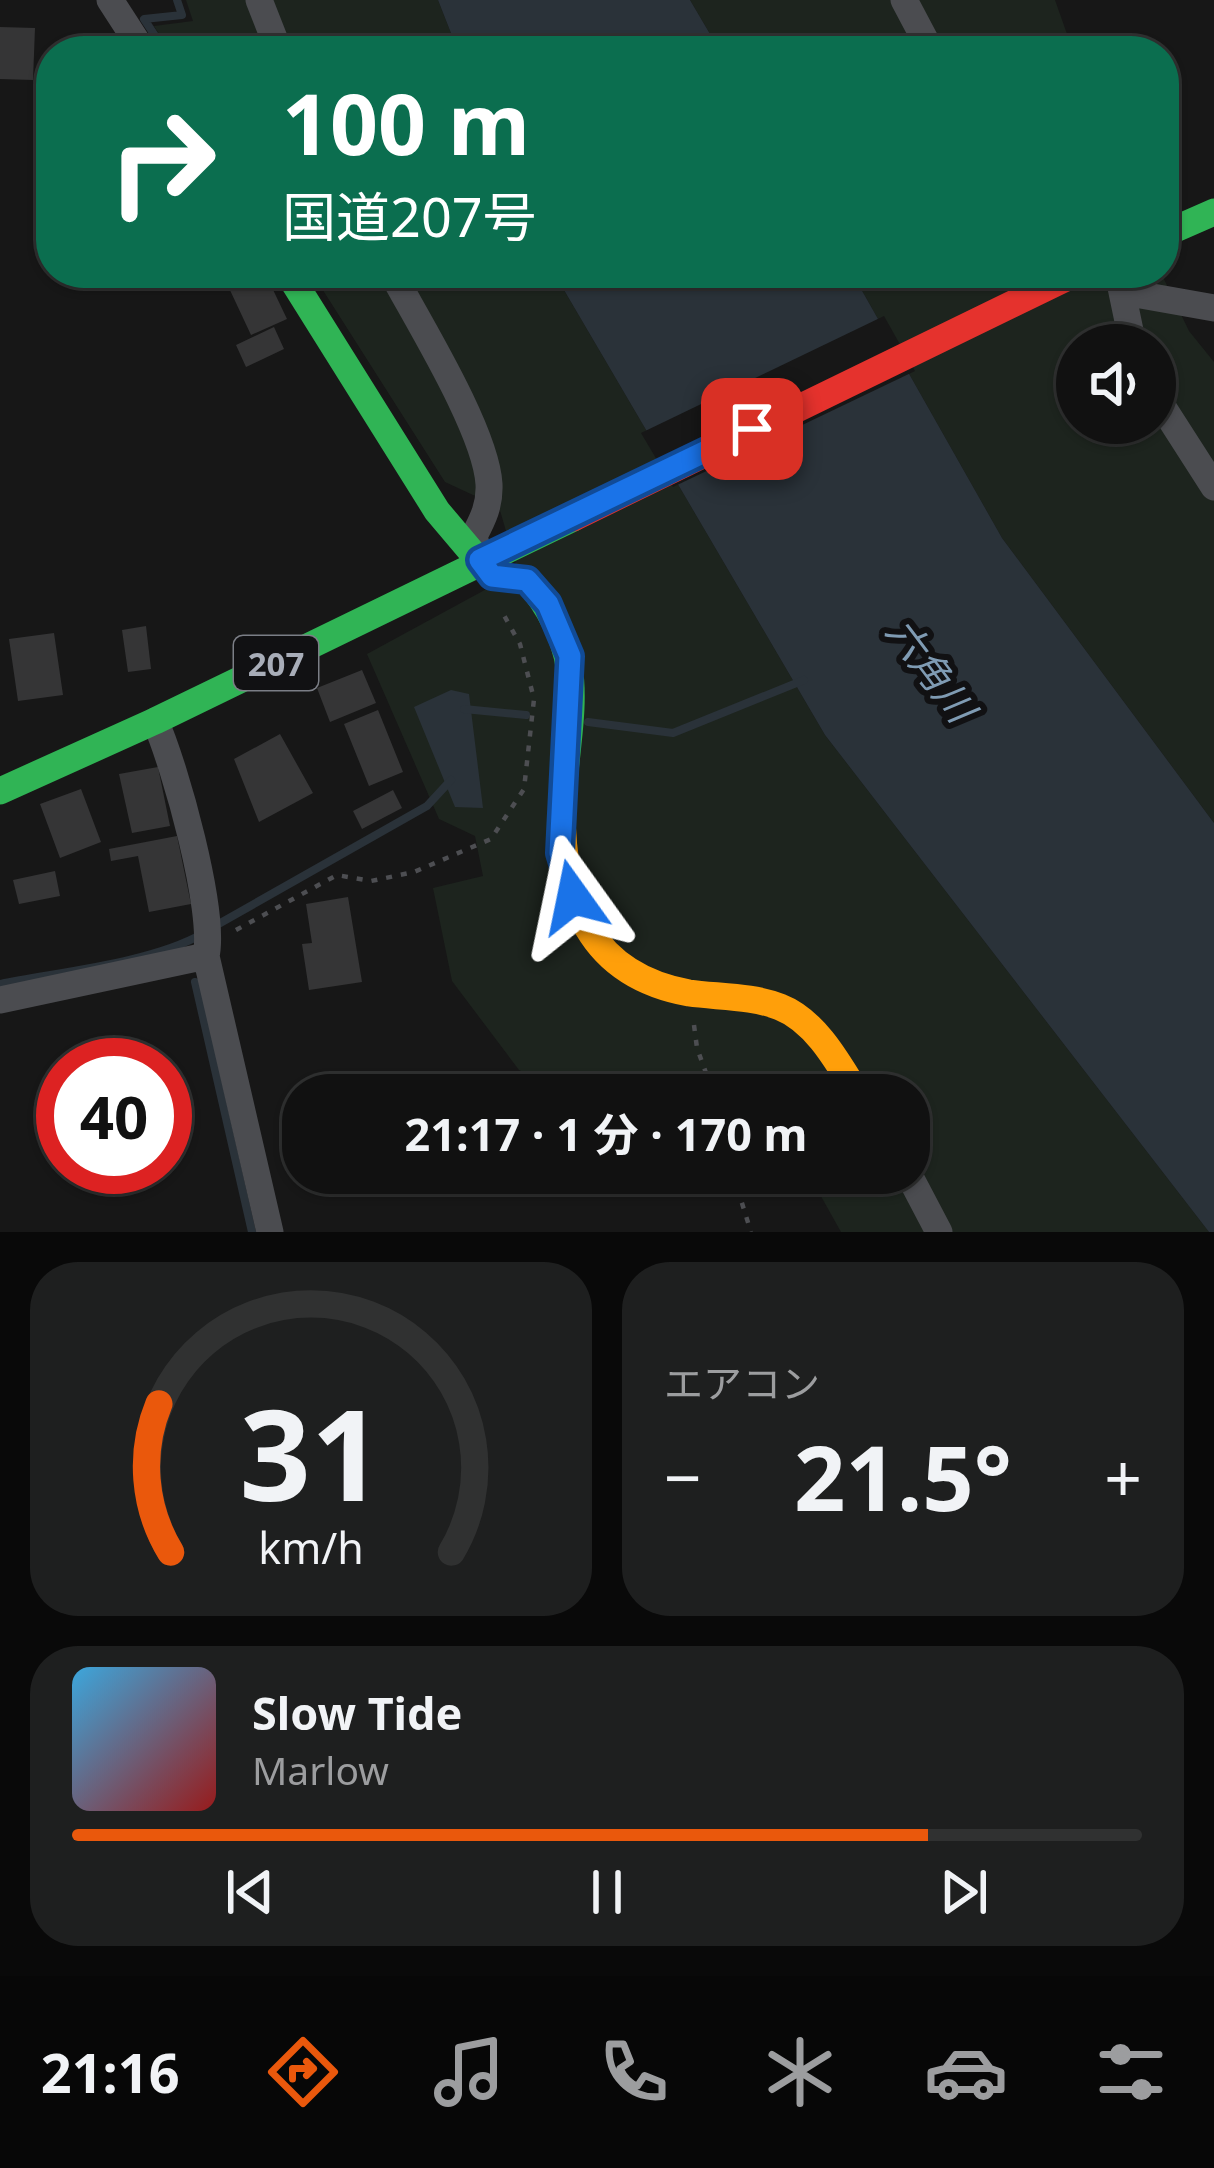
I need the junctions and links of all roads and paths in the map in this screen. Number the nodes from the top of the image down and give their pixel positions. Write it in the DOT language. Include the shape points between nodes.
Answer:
graph roads {
  1 [pos="110,0"];
  2 [pos="259,0"];
  3 [pos="904,0"];
  4 [pos="133,36"];
  5 [pos="273,36"];
  6 [pos="923,36"];
  7 [pos="1214,212"];
  8 [pos="1179,227"];
  9 [pos="297,288"];
  10 [pos="400,288"];
  11 [pos="1045,288"];
  12 [pos="1122,288"];
  13 [pos="1143,288"];
  14 [pos="1204,305"];
  15 [pos="1129,324"];
  16 [pos="1214,324"];
  17 [pos="1176,428"];
  18 [pos="1214,487"];
  19 [pos="486,568"];
  20 [pos="155,721"];
  21 [pos="0,791"];
  22 [pos="208,940"];
  23 [pos="691,996"];
  24 [pos="0,1000"];
  25 [pos="706,1074"];
  26 [pos="845,1074"];
  27 [pos="741,1194"];
  28 [pos="919,1194"];
  29 [pos="270,1232"];
  30 [pos="752,1232"];
  31 [pos="939,1232"];
  1 -- 4 [label="street"];
  2 -- 5 [label="street"];
  3 -- 6 [label="street"];
  7 -- 8 [label="main road"];
  9 -- 19 [label="main road" via="437,511"];
  10 -- 19 [label="street" via="484,458 488,510 474,536"];
  11 -- 19 [label="main road, 207" via="548,527"];
  12 -- 15 [label="street"];
  13 -- 14 [label="street"];
  14 -- 16 [label="street"];
  17 -- 18 [label="street"];
  19 -- 20 [label="main road, 207"];
  19 -- 22 [label="path" via="534,699 524,789 491,839 414,872 371,881 338,875"];
  19 -- 23 [label="main road" via="527,580 548,604 570,656 560,853 573,897 596,942 628,974"];
  20 -- 21 [label="main road, 207"];
  20 -- 22 [label="street" via="172,760"];
  22 -- 24 [label="street"];
  22 -- 29 [label="street"];
  23 -- 25 [label="path"];
  23 -- 26 [label="main road" via="782,1007 828,1046"];
  27 -- 30 [label="path"];
  28 -- 31 [label="street"];
}
